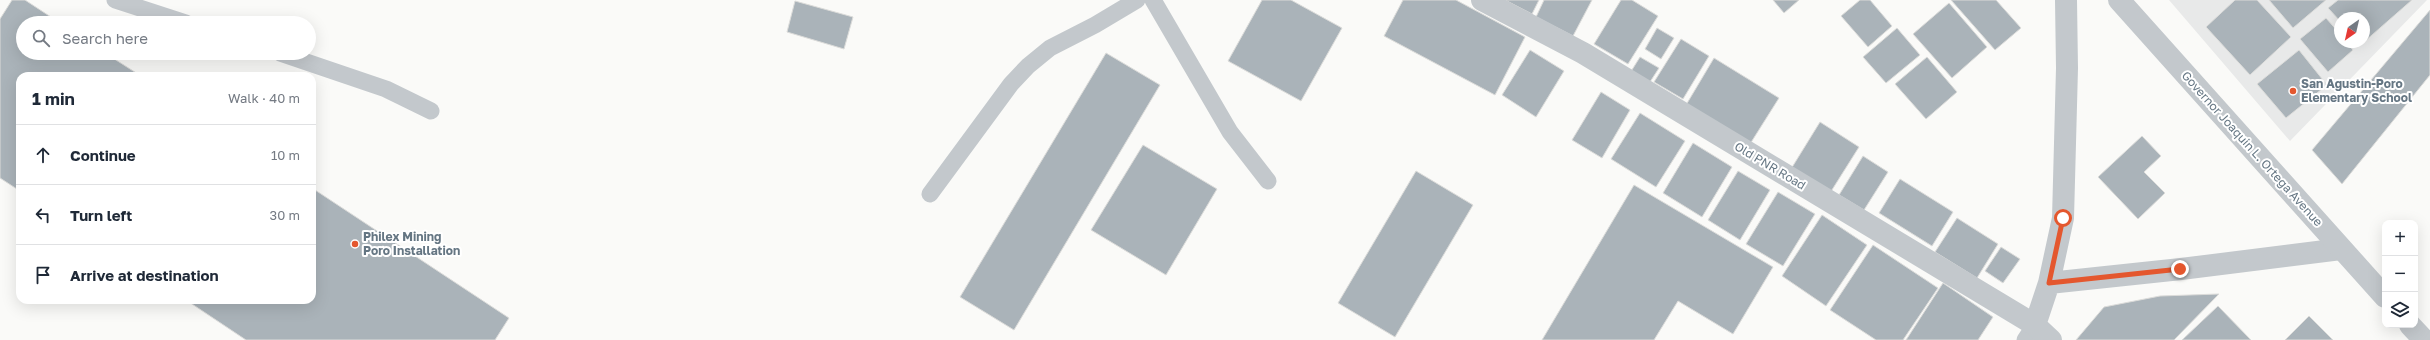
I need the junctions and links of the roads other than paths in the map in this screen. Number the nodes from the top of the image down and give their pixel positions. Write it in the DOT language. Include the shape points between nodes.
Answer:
graph roads {
  1 [pos="115,0"];
  2 [pos="1137,0"];
  3 [pos="1153,0"];
  4 [pos="1482,0"];
  5 [pos="2066,0"];
  6 [pos="2119,0"];
  7 [pos="164,16"];
  8 [pos="301,60"];
  9 [pos="431,111"];
  10 [pos="1268,181"];
  11 [pos="930,194"];
  12 [pos="2341,249"];
  13 [pos="2049,283"];
  14 [pos="2382,294"];
  15 [pos="2413,328"];
  16 [pos="2030,332"];
  17 [pos="2052,340"];
  18 [pos="2424,340"];
  1 -- 7 [label="lane"];
  2 -- 11 [label="lane" via="1050,48 1028,66 1011,84"];
  3 -- 10 [label="lane" via="1230,132"];
  4 -- 16 [label="street, Old PNR Road" via="1583,53"];
  5 -- 13 [label="street" via="2063,218"];
  6 -- 12 [label="street, Governor Joaquin L. Ortega Avenue"];
  8 -- 9 [label="lane" via="386,89"];
  12 -- 13 [label="street"];
  12 -- 14 [label="street, Governor Joaquin L. Ortega Avenue"];
  13 -- 16 [label="street"];
  15 -- 18 [label="street"];
  16 -- 17 [label="street, Old PNR Road"];
}
